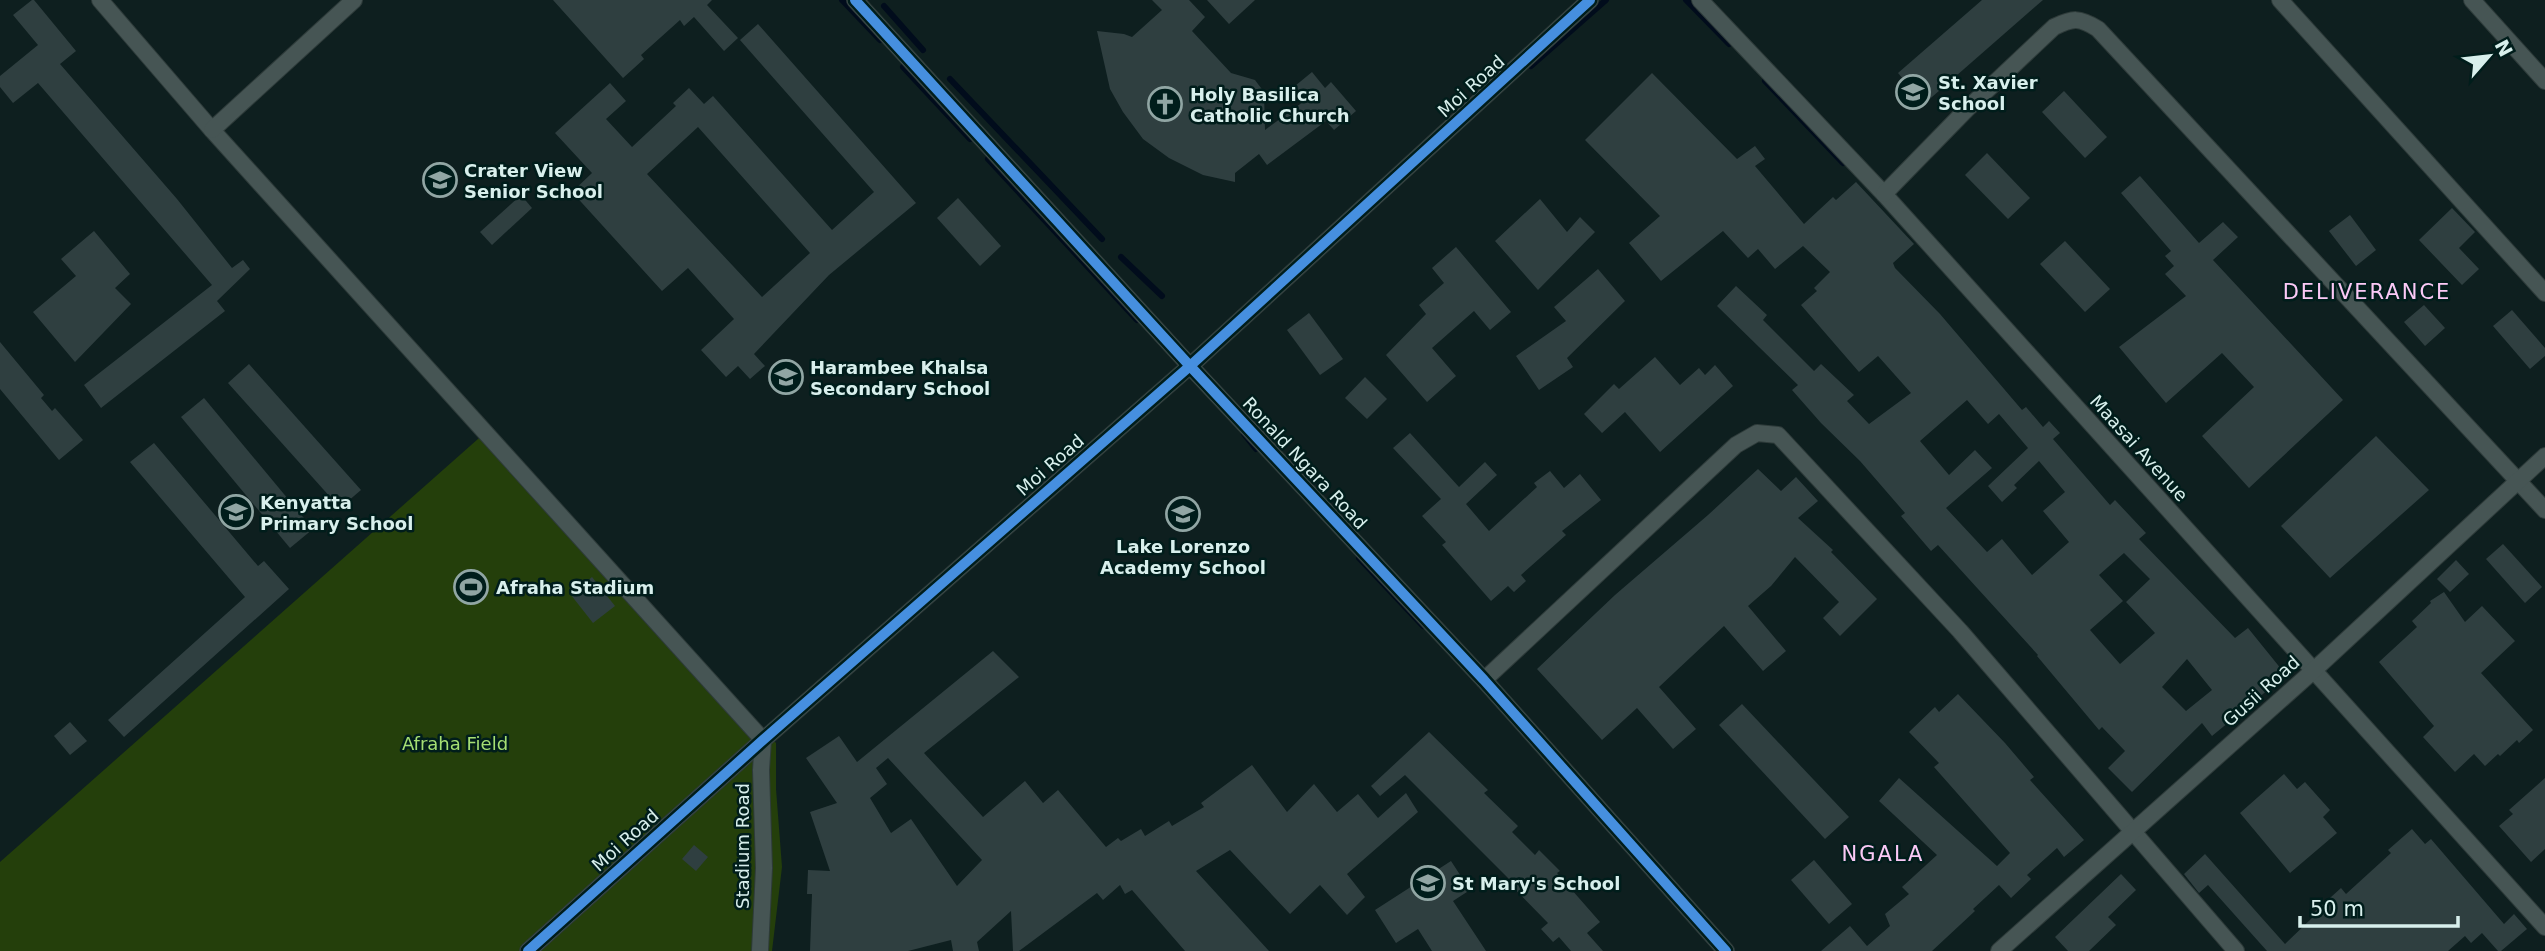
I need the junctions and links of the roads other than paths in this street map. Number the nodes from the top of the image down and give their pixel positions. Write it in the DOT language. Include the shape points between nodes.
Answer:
graph roads {
  1 [pos="100,0"];
  2 [pos="354,0"];
  3 [pos="856,0"];
  4 [pos="1590,0"];
  5 [pos="1700,0"];
  6 [pos="2280,0"];
  7 [pos="2472,0"];
  8 [pos="2545,81"];
  9 [pos="212,130"];
  10 [pos="1884,194"];
  11 [pos="2545,293"];
  12 [pos="1190,366"];
  13 [pos="2545,456"];
  14 [pos="2519,481"];
  15 [pos="2545,510"];
  16 [pos="2313,671"];
  17 [pos="1484,680"];
  18 [pos="763,740"];
  19 [pos="2133,831"];
  20 [pos="2545,927"];
  21 [pos="528,951"];
  22 [pos="760,951"];
  23 [pos="1726,951"];
  24 [pos="1998,951"];
  25 [pos="2236,951"];
  1 -- 9 [label="street"];
  2 -- 9 [label="street"];
  3 -- 12 [label="street, Ronald Ngara Road"];
  4 -- 12 [label="street, Moi Road"];
  5 -- 10 [label="street, Maasai Avenue"];
  6 -- 11 [label="street"];
  7 -- 8 [label="street"];
  9 -- 18 [label="street"];
  10 -- 14 [label="street" via="2054,27 2071,19 2085,21 2098,29"];
  10 -- 16 [label="street, Maasai Avenue"];
  12 -- 17 [label="street, Ronald Ngara Road"];
  12 -- 18 [label="street, Moi Road"];
  13 -- 14 [label="street, Gusii Road"];
  14 -- 15 [label="street"];
  14 -- 16 [label="street, Gusii Road"];
  16 -- 19 [label="street, Gusii Road"];
  16 -- 20 [label="street, Maasai Avenue"];
  17 -- 19 [label="street" via="1736,445 1757,433 1778,435 1960,632"];
  17 -- 23 [label="street, Ronald Ngara Road"];
  18 -- 21 [label="street, Moi Road"];
  18 -- 22 [label="street, Stadium Road"];
  19 -- 24 [label="street, Gusii Road"];
  19 -- 25 [label="street"];
}
